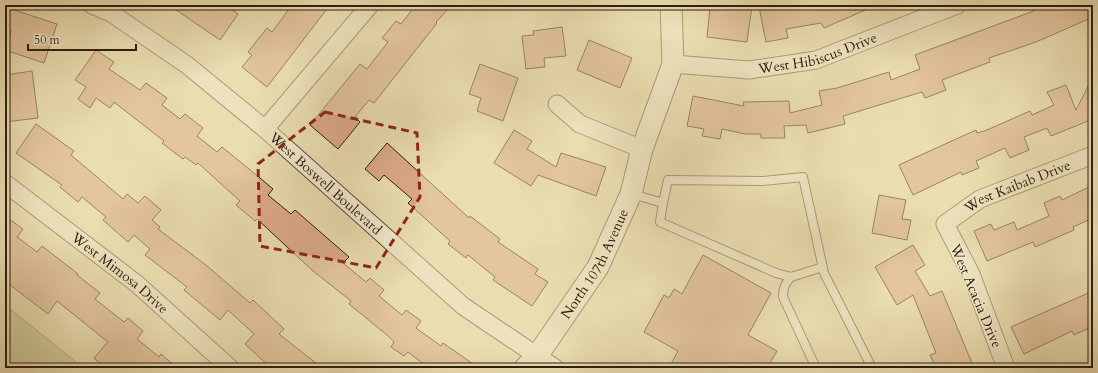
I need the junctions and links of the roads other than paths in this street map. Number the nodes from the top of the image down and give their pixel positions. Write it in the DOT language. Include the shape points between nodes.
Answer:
graph roads {
  1 [pos="92,5"];
  2 [pos="370,5"];
  3 [pos="671,5"];
  4 [pos="957,5"];
  5 [pos="672,64"];
  6 [pos="558,104"];
  7 [pos="265,129"];
  8 [pos="642,149"];
  9 [pos="1093,155"];
  10 [pos="5,183"];
  11 [pos="631,194"];
  12 [pos="663,203"];
  13 [pos="945,224"];
  14 [pos="823,267"];
  15 [pos="791,276"];
  16 [pos="531,362"];
  17 [pos="230,368"];
  18 [pos="555,368"];
  19 [pos="816,368"];
  20 [pos="872,368"];
  21 [pos="1006,368"];
  1 -- 7 [label="street, West Boswell Boulevard" via="111,13 187,65"];
  2 -- 7 [label="street"];
  3 -- 5 [label="street, North 107th Avenue"];
  4 -- 5 [label="street, West Hibiscus Drive" via="816,60 748,70"];
  5 -- 8 [label="street, North 107th Avenue"];
  6 -- 8 [label="street" via="580,124"];
  7 -- 16 [label="street, West Boswell Boulevard" via="463,306"];
  8 -- 11 [label="street, North 107th Avenue"];
  9 -- 13 [label="street, West Kaibab Drive" via="980,199"];
  10 -- 17 [label="street, West Mimosa Drive" via="137,284"];
  11 -- 12 [label="lane"];
  11 -- 16 [label="street, North 107th Avenue" via="598,267"];
  12 -- 14 [label="lane" via="668,180 763,181 803,176"];
  12 -- 15 [label="lane" via="660,222 763,268"];
  13 -- 21 [label="street, West Acacia Drive" via="971,274"];
  14 -- 15 [label="lane"];
  14 -- 20 [label="lane"];
  15 -- 19 [label="lane" via="783,289 783,297"];
  16 -- 18 [label="street, West Boswell Boulevard"];
}
